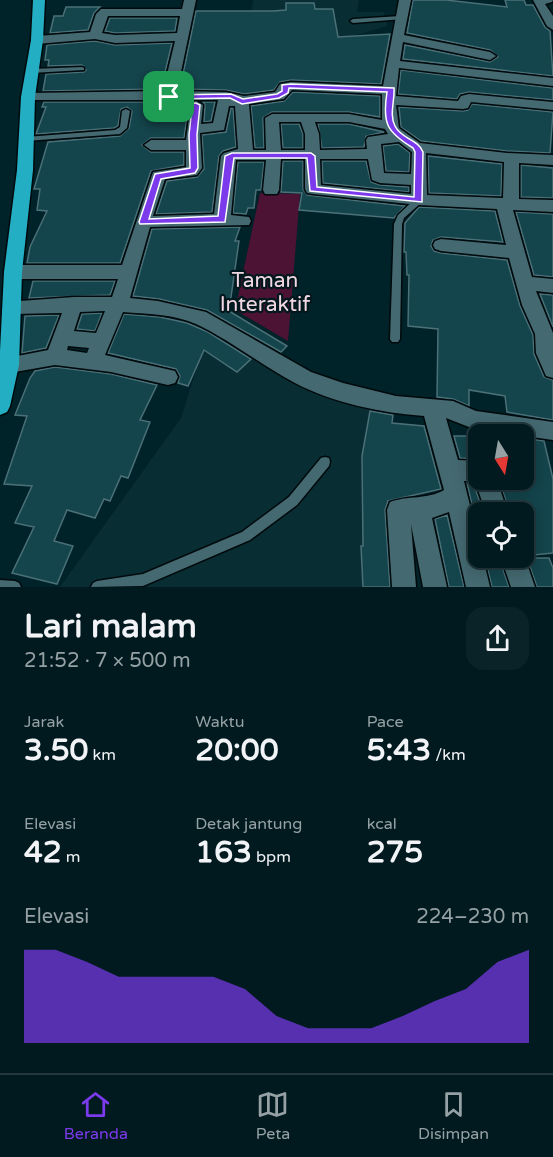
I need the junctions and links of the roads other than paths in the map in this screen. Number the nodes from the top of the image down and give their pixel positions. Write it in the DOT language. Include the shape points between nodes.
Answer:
graph roads {
  1 [pos="405,0"];
  2 [pos="548,0"];
  3 [pos="35,1"];
  4 [pos="188,6"];
  5 [pos="401,18"];
  6 [pos="353,21"];
  7 [pos="552,23"];
  8 [pos="95,35"];
  9 [pos="181,37"];
  10 [pos="398,37"];
  11 [pos="38,40"];
  12 [pos="490,56"];
  13 [pos="394,64"];
  14 [pos="82,69"];
  15 [pos="32,71"];
  16 [pos="553,82"];
  17 [pos="390,95"];
  18 [pos="28,97"];
  19 [pos="242,101"];
  20 [pos="168,103"];
  21 [pos="223,103"];
  22 [pos="196,105"];
  23 [pos="553,106"];
  24 [pos="126,111"];
  25 [pos="307,118"];
  26 [pos="395,131"];
  27 [pos="193,137"];
  28 [pos="26,139"];
  29 [pos="151,145"];
  30 [pos="417,147"];
  31 [pos="274,154"];
  32 [pos="375,154"];
  33 [pos="242,155"];
  34 [pos="311,156"];
  35 [pos="512,158"];
  36 [pos="553,160"];
  37 [pos="420,180"];
  38 [pos="271,190"];
  39 [pos="419,200"];
  40 [pos="507,203"];
  41 [pos="553,206"];
  42 [pos="222,219"];
  43 [pos="243,221"];
  44 [pos="143,222"];
  45 [pos="441,245"];
  46 [pos="515,252"];
  47 [pos="13,272"];
  48 [pos="129,272"];
  49 [pos="524,283"];
  50 [pos="553,286"];
  51 [pos="74,304"];
  52 [pos="117,304"];
  53 [pos="12,307"];
  54 [pos="63,338"];
  55 [pos="395,339"];
  56 [pos="101,341"];
  57 [pos="55,357"];
  58 [pos="93,362"];
  59 [pos="9,366"];
  60 [pos="553,369"];
  61 [pos="168,377"];
  62 [pos="0,406"];
  63 [pos="432,407"];
  64 [pos="552,435"];
  65 [pos="325,462"];
  66 [pos="450,470"];
  67 [pos="468,471"];
  68 [pos="457,495"];
  69 [pos="419,509"];
  70 [pos="516,568"];
  71 [pos="0,586"];
  72 [pos="15,587"];
  73 [pos="97,587"];
  74 [pos="404,587"];
  75 [pos="435,587"];
  76 [pos="478,587"];
  77 [pos="523,587"];
  1 -- 5 [label="street"];
  2 -- 7 [label="street" via="538,1"];
  3 -- 11 [label="highway"];
  4 -- 8 [label="street" via="102,13"];
  4 -- 9 [label="street"];
  5 -- 6 [label="lane"];
  5 -- 10 [label="street"];
  8 -- 9 [label="street" via="115,39"];
  8 -- 11 [label="street"];
  9 -- 20 [label="street"];
  10 -- 12 [label="street"];
  10 -- 13 [label="street"];
  11 -- 15 [label="highway"];
  13 -- 16 [label="street"];
  13 -- 17 [label="street"];
  14 -- 15 [label="lane"];
  15 -- 18 [label="highway"];
  17 -- 19 [label="street" via="291,86 285,87 279,96"];
  17 -- 23 [label="street" via="463,105 469,98"];
  17 -- 26 [label="street"];
  18 -- 20 [label="street" via="80,94"];
  18 -- 28 [label="highway"];
  19 -- 20 [label="street" via="231,96"];
  19 -- 21 [label="street"];
  19 -- 33 [label="street" via="246,151"];
  20 -- 22 [label="street"];
  21 -- 22 [label="street"];
  21 -- 27 [label="street" via="219,127"];
  22 -- 27 [label="street"];
  24 -- 28 [label="lane" via="123,128 117,132"];
  25 -- 26 [label="street" via="349,118"];
  25 -- 31 [label="street" via="272,118"];
  25 -- 34 [label="street" via="312,134"];
  26 -- 30 [label="street"];
  26 -- 32 [label="street" via="373,140"];
  27 -- 29 [label="street"];
  27 -- 44 [label="street" via="192,171 158,176"];
  28 -- 47 [label="highway"];
  30 -- 35 [label="street"];
  30 -- 37 [label="street"];
  31 -- 33 [label="street"];
  31 -- 34 [label="street"];
  31 -- 38 [label="street"];
  32 -- 34 [label="street"];
  32 -- 37 [label="street" via="380,178"];
  33 -- 42 [label="street" via="230,156"];
  34 -- 39 [label="street" via="313,189"];
  35 -- 36 [label="street"];
  35 -- 40 [label="street"];
  37 -- 39 [label="street"];
  39 -- 40 [label="street"];
  39 -- 55 [label="lane" via="398,224"];
  40 -- 41 [label="street"];
  40 -- 46 [label="street"];
  42 -- 43 [label="street"];
  42 -- 44 [label="street"];
  44 -- 48 [label="street"];
  45 -- 46 [label="street"];
  46 -- 49 [label="street"];
  47 -- 48 [label="street"];
  47 -- 53 [label="highway"];
  48 -- 52 [label="street"];
  49 -- 50 [label="street"];
  49 -- 60 [label="street"];
  51 -- 52 [label="street"];
  51 -- 53 [label="street"];
  51 -- 54 [label="street"];
  52 -- 56 [label="street"];
  52 -- 63 [label="street" via="199,317 304,378 343,392 396,405"];
  53 -- 59 [label="highway"];
  54 -- 56 [label="street"];
  54 -- 57 [label="street"];
  56 -- 58 [label="street"];
  57 -- 58 [label="street"];
  57 -- 59 [label="street"];
  58 -- 61 [label="street"];
  59 -- 62 [label="highway"];
  63 -- 64 [label="street" via="453,410 474,420"];
  63 -- 66 [label="street"];
  65 -- 73 [label="lane" via="292,501 246,536 143,580"];
  66 -- 67 [label="street"];
  66 -- 68 [label="street"];
  68 -- 69 [label="street" via="438,506"];
  68 -- 76 [label="street"];
  69 -- 74 [label="street" via="398,510"];
  69 -- 75 [label="street"];
  70 -- 77 [label="street"];
  71 -- 72 [label="lane"];
}
